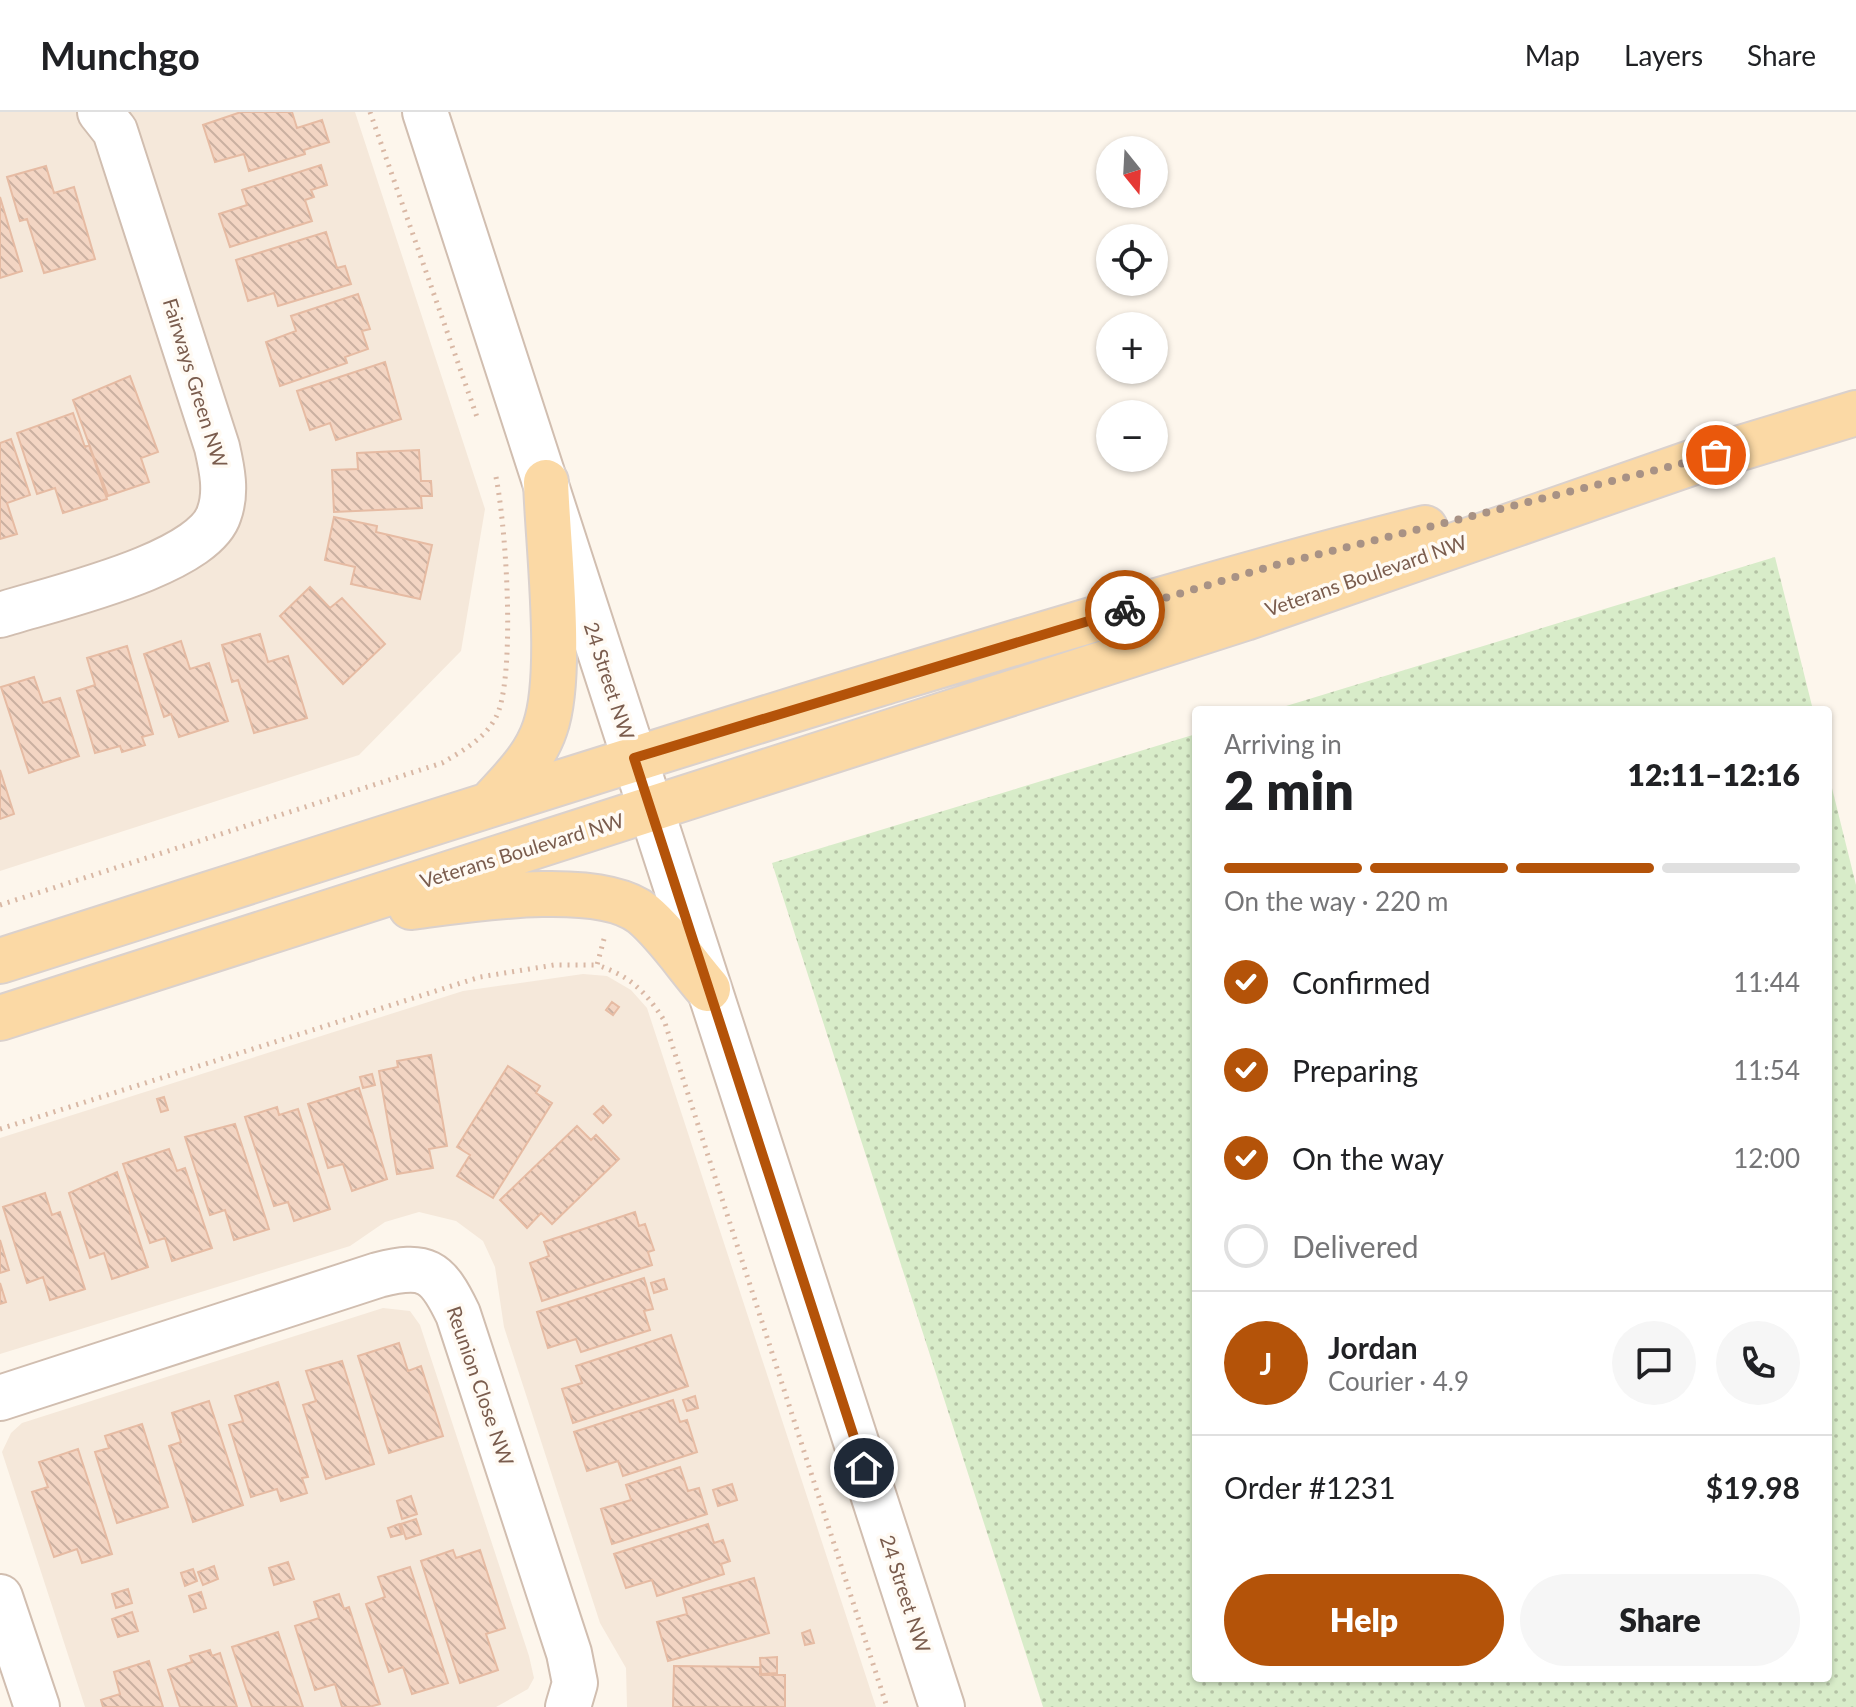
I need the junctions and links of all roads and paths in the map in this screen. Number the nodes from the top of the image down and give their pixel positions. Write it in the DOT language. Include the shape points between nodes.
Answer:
graph roads {
  1 [pos="100,112"];
  2 [pos="370,112"];
  3 [pos="425,112"];
  4 [pos="1856,413"];
  5 [pos="478,421"];
  6 [pos="493,463"];
  7 [pos="1691,463"];
  8 [pos="546,482"];
  9 [pos="0,615"];
  10 [pos="634,758"];
  11 [pos="491,804"];
  12 [pos="651,811"];
  13 [pos="0,905"];
  14 [pos="290,923"];
  15 [pos="607,924"];
  16 [pos="0,961"];
  17 [pos="597,965"];
  18 [pos="708,989"];
  19 [pos="0,1018"];
  20 [pos="0,1129"];
  21 [pos="0,1398"];
  22 [pos="0,1597"];
  23 [pos="37,1707"];
  24 [pos="568,1707"];
  25 [pos="887,1707"];
  26 [pos="942,1707"];
  1 -- 9 [label="street, Fairways Green NW" via="115,131 217,447 224,479 219,516 201,542 167,561"];
  2 -- 5 [label="path"];
  3 -- 8 [label="street, 24 Street NW"];
  4 -- 7 [label="main road"];
  6 -- 13 [label="path" via="502,507 507,649 499,711 476,743 442,763"];
  7 -- 10 [label="main road, Veterans Boulevard NW" via="1272,566"];
  7 -- 12 [label="main road, Veterans Boulevard NW" via="1245,618"];
  8 -- 10 [label="street, 24 Street NW"];
  8 -- 11 [label="main road" via="553,666 546,727 530,761"];
  10 -- 11 [label="main road, Veterans Boulevard NW"];
  10 -- 12 [label="street, 24 Street NW"];
  11 -- 16 [label="main road, Veterans Boulevard NW"];
  12 -- 14 [label="main road, Veterans Boulevard NW"];
  12 -- 18 [label="street, 24 Street NW"];
  14 -- 18 [label="main road" via="491,897 581,894 642,913"];
  14 -- 19 [label="main road, Veterans Boulevard NW"];
  15 -- 17 [label="path"];
  17 -- 20 [label="path" via="554,965 480,977"];
  17 -- 25 [label="path" via="643,988 664,1020"];
  18 -- 26 [label="street, 24 Street NW"];
  21 -- 24 [label="street, Reunion Close NW" via="378,1275 406,1268 429,1271 458,1314 569,1653 575,1683"];
  22 -- 23 [label="street"];
}
